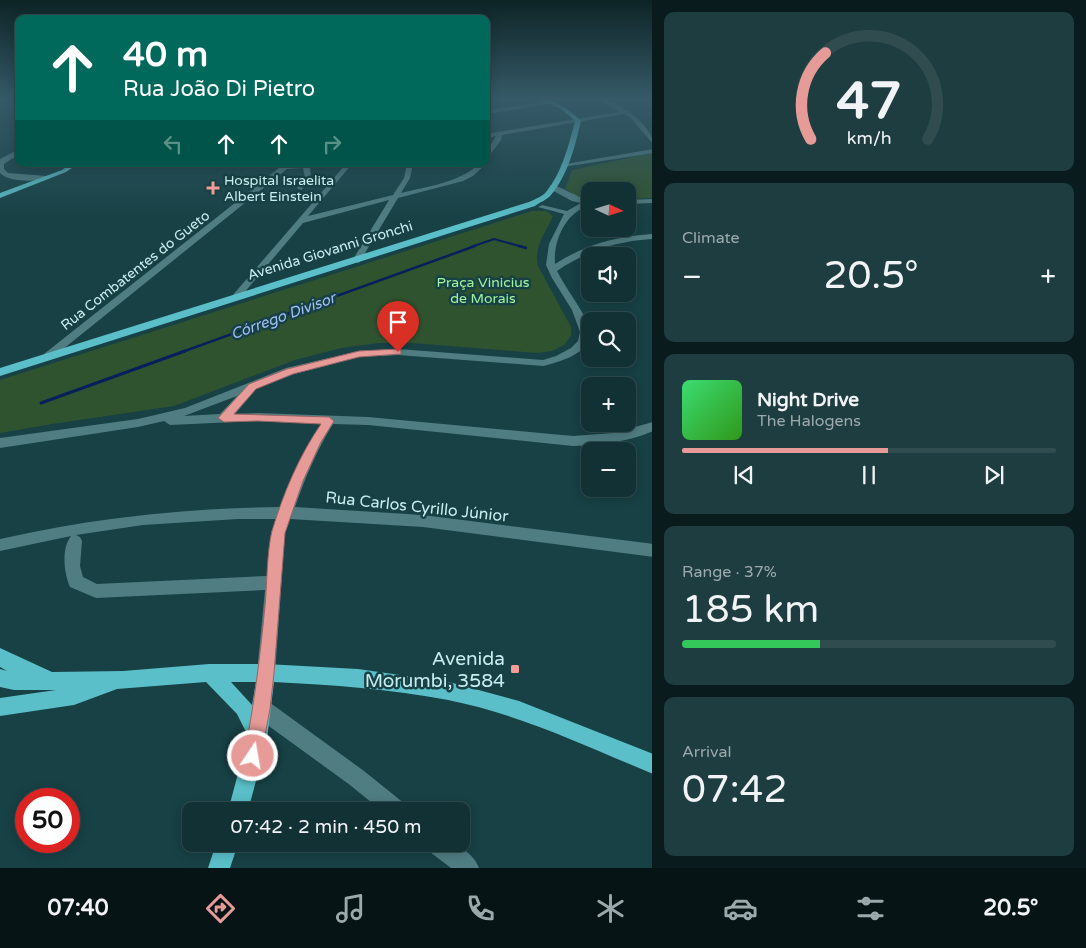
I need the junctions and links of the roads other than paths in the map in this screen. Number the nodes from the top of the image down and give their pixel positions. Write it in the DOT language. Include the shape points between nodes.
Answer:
graph roads {
  1 [pos="498,140"];
  2 [pos="572,140"];
  3 [pos="490,152"];
  4 [pos="652,152"];
  5 [pos="15,153"];
  6 [pos="0,162"];
  7 [pos="563,165"];
  8 [pos="69,167"];
  9 [pos="280,167"];
  10 [pos="296,167"];
  11 [pos="306,167"];
  12 [pos="346,167"];
  13 [pos="410,167"];
  14 [pos="480,167"];
  15 [pos="285,168"];
  16 [pos="47,178"];
  17 [pos="553,187"];
  18 [pos="301,188"];
  19 [pos="0,196"];
  20 [pos="394,198"];
  21 [pos="581,201"];
  22 [pos="652,201"];
  23 [pos="636,202"];
  24 [pos="581,206"];
  25 [pos="542,207"];
  26 [pos="568,214"];
  27 [pos="300,221"];
  28 [pos="652,236"];
  29 [pos="356,261"];
  30 [pos="552,270"];
  31 [pos="235,298"];
  32 [pos="48,356"];
  33 [pos="0,372"];
  34 [pos="252,386"];
  35 [pos="224,418"];
  36 [pos="329,421"];
  37 [pos="138,424"];
  38 [pos="652,426"];
  39 [pos="0,443"];
  40 [pos="286,512"];
  41 [pos="75,541"];
  42 [pos="0,545"];
  43 [pos="652,552"];
  44 [pos="273,583"];
  45 [pos="0,656"];
  46 [pos="209,673"];
  47 [pos="266,673"];
  48 [pos="0,678"];
  49 [pos="123,680"];
  50 [pos="70,681"];
  51 [pos="0,707"];
  52 [pos="262,709"];
  53 [pos="257,736"];
  54 [pos="652,764"];
  55 [pos="241,802"];
  56 [pos="387,802"];
  57 [pos="224,852"];
  58 [pos="448,852"];
  59 [pos="219,868"];
  60 [pos="468,868"];
  1 -- 3 [label="street"];
  2 -- 7 [label="main road, Avenida Giovanni Gronchi"];
  4 -- 7 [label="street"];
  5 -- 6 [label="street"];
  6 -- 16 [label="street" via="1,170 9,176"];
  7 -- 17 [label="main road, Avenida Giovanni Gronchi"];
  8 -- 16 [label="main road"];
  9 -- 15 [label="street"];
  10 -- 15 [label="street"];
  11 -- 18 [label="street" via="308,178"];
  12 -- 27 [label="street"];
  13 -- 20 [label="street"];
  14 -- 20 [label="street" via="461,180"];
  15 -- 32 [label="street, Rua Combatentes do Gueto"];
  16 -- 19 [label="main road"];
  17 -- 21 [label="street"];
  17 -- 29 [label="main road, Avenida Giovanni Gronchi" via="547,196 532,204"];
  20 -- 27 [label="street"];
  20 -- 29 [label="street"];
  22 -- 23 [label="street"];
  24 -- 26 [label="street"];
  25 -- 26 [label="street"];
  26 -- 30 [label="street" via="551,251"];
  27 -- 31 [label="street"];
  28 -- 30 [label="street" via="594,247"];
  29 -- 31 [label="main road, Avenida Giovanni Gronchi"];
  30 -- 34 [label="street" via="585,328 579,347 556,360 543,362 398,352 359,354 290,371"];
  31 -- 32 [label="main road, Avenida Giovanni Gronchi"];
  32 -- 33 [label="main road, Avenida Giovanni Gronchi"];
  34 -- 35 [label="street"];
  34 -- 37 [label="street" via="188,410"];
  35 -- 36 [label="street"];
  35 -- 37 [label="street"];
  36 -- 38 [label="street" via="368,421 573,441 621,437"];
  36 -- 40 [label="street" via="297,481"];
  37 -- 39 [label="street"];
  40 -- 42 [label="street, Rua Carlos Cyrillo Júnior" via="121,521"];
  40 -- 43 [label="street, Rua Carlos Cyrillo Júnior" via="384,517"];
  40 -- 44 [label="street" via="278,533"];
  41 -- 44 [label="street" via="72,566 76,582 96,591"];
  44 -- 47 [label="street"];
  45 -- 50 [label="main road" via="34,674"];
  46 -- 47 [label="main road"];
  46 -- 49 [label="main road"];
  46 -- 53 [label="main road" via="244,706"];
  47 -- 52 [label="main road"];
  47 -- 54 [label="main road" via="358,678 449,691 519,710"];
  48 -- 50 [label="main road"];
  49 -- 50 [label="main road"];
  49 -- 51 [label="main road" via="74,696"];
  52 -- 53 [label="main road"];
  52 -- 56 [label="street"];
  53 -- 55 [label="main road"];
  57 -- 59 [label="main road"];
  58 -- 60 [label="street"];
}
